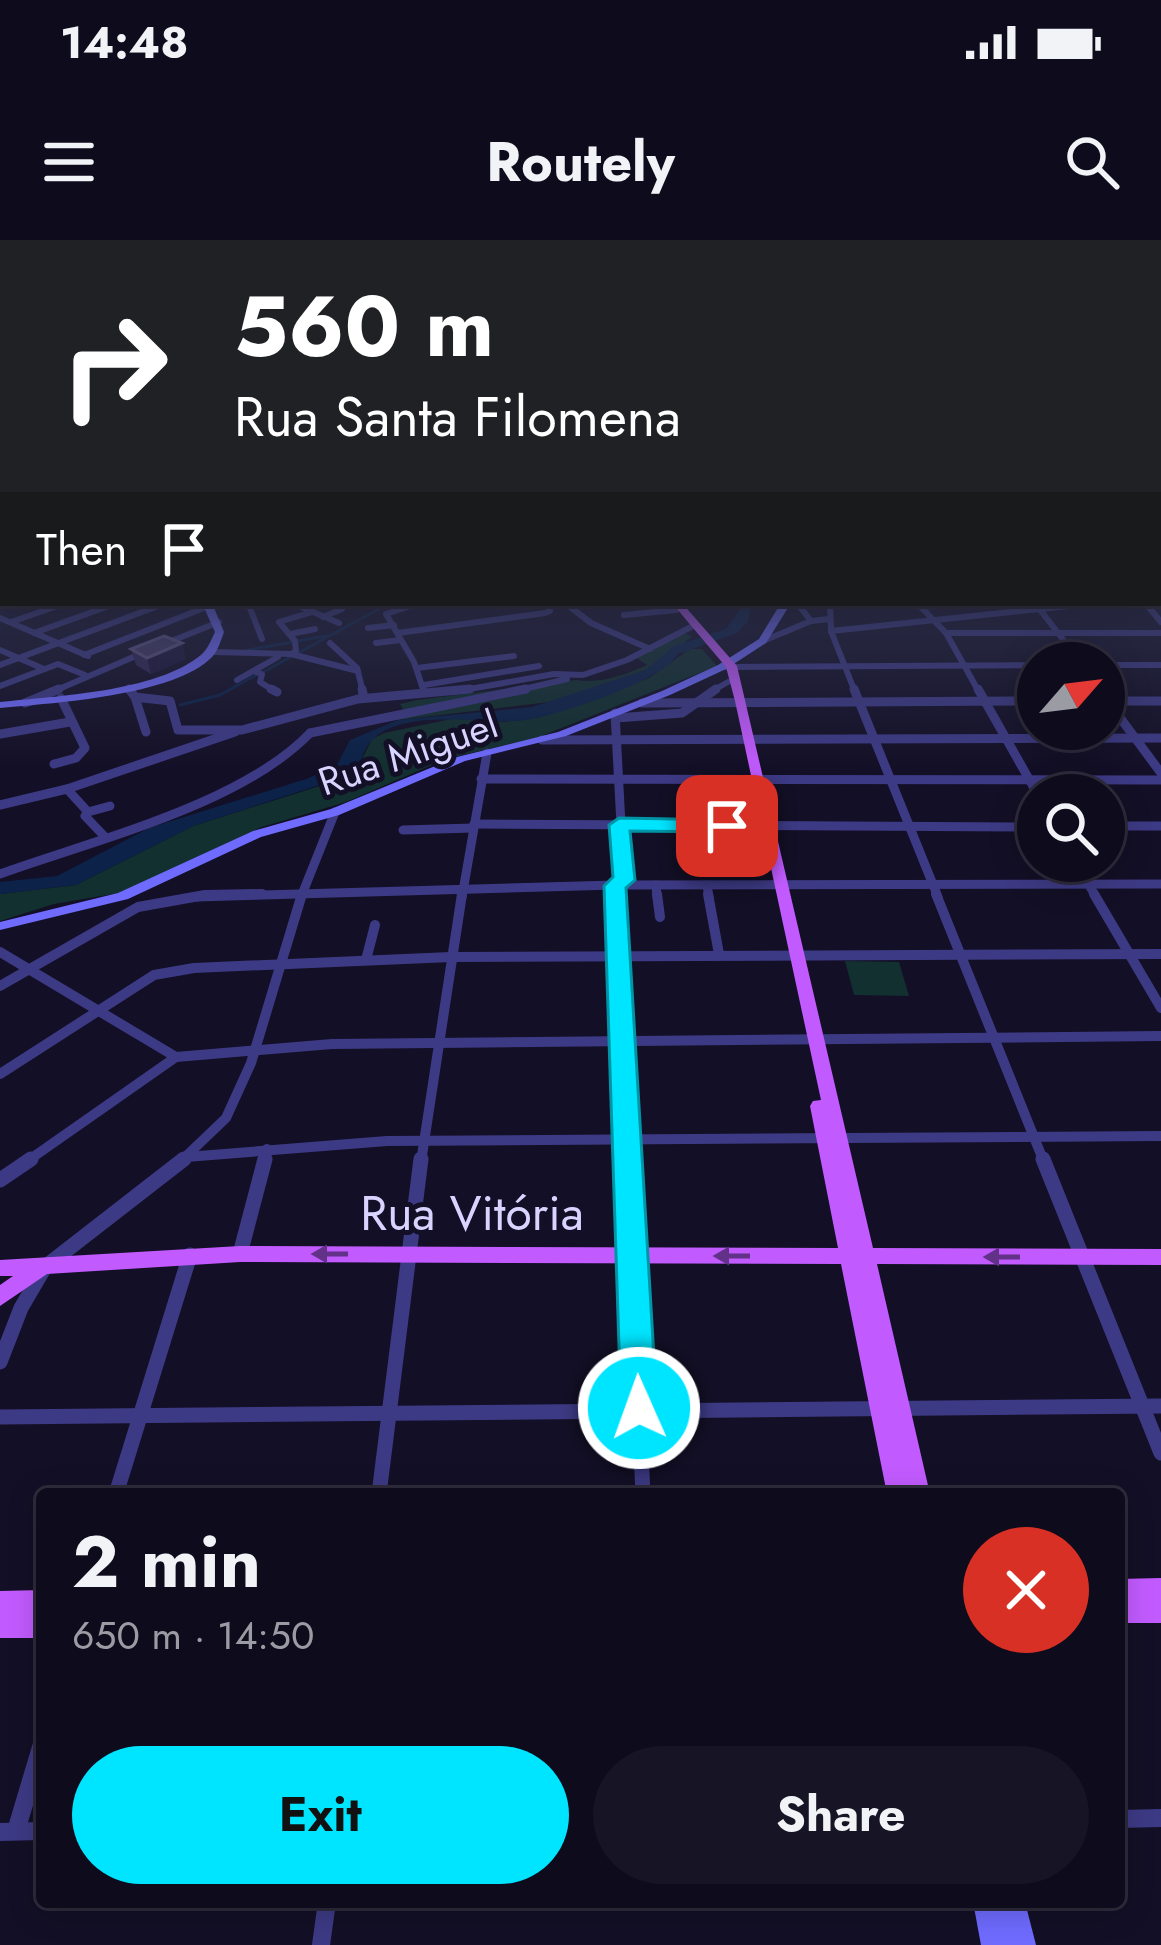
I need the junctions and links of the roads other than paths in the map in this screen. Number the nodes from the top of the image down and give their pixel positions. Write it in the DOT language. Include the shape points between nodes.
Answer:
graph roads {
  1 [pos="41,612"];
  2 [pos="94,612"];
  3 [pos="143,612"];
  4 [pos="187,612"];
  5 [pos="207,612"];
  6 [pos="251,612"];
  7 [pos="336,612"];
  8 [pos="392,612"];
  9 [pos="512,612"];
  10 [pos="577,612"];
  11 [pos="643,612"];
  12 [pos="679,612"];
  13 [pos="780,612"];
  14 [pos="804,612"];
  15 [pos="830,612"];
  16 [pos="926,612"];
  17 [pos="1002,612"];
  18 [pos="1040,612"];
  19 [pos="309,613"];
  20 [pos="624,615"];
  21 [pos="322,617"];
  22 [pos="0,618"];
  23 [pos="811,621"];
  24 [pos="11,622"];
  25 [pos="938,622"];
  26 [pos="339,623"];
  27 [pos="215,624"];
  28 [pos="830,625"];
  29 [pos="368,628"];
  30 [pos="316,629"];
  31 [pos="395,629"];
  32 [pos="946,633"];
  33 [pos="1057,633"];
  34 [pos="1161,633"];
  35 [pos="34,634"];
  36 [pos="292,638"];
  37 [pos="262,639"];
  38 [pos="763,641"];
  39 [pos="1064,642"];
  40 [pos="330,643"];
  41 [pos="57,644"];
  42 [pos="376,644"];
  43 [pos="650,649"];
  44 [pos="0,650"];
  45 [pos="212,652"];
  46 [pos="714,652"];
  47 [pos="290,654"];
  48 [pos="84,655"];
  49 [pos="514,656"];
  50 [pos="19,658"];
  51 [pos="0,665"];
  52 [pos="111,665"];
  53 [pos="1017,665"];
  54 [pos="1125,665"];
  55 [pos="1161,665"];
  56 [pos="539,666"];
  57 [pos="846,666"];
  58 [pos="965,666"];
  59 [pos="417,668"];
  60 [pos="44,669"];
  61 [pos="358,671"];
  62 [pos="258,672"];
  63 [pos="85,675"];
  64 [pos="583,675"];
  65 [pos="237,680"];
  66 [pos="0,686"];
  67 [pos="424,688"];
  68 [pos="277,692"];
  69 [pos="132,693"];
  70 [pos="694,694"];
  71 [pos="61,698"];
  72 [pos="361,699"];
  73 [pos="27,700"];
  74 [pos="982,700"];
  75 [pos="1017,700"];
  76 [pos="1125,700"];
  77 [pos="737,701"];
  78 [pos="859,701"];
  79 [pos="1161,701"];
  80 [pos="0,704"];
  81 [pos="382,714"];
  82 [pos="615,716"];
  83 [pos="298,718"];
  84 [pos="70,722"];
  85 [pos="1125,725"];
  86 [pos="242,730"];
  87 [pos="146,732"];
  88 [pos="310,733"];
  89 [pos="0,734"];
  90 [pos="1005,738"];
  91 [pos="1161,738"];
  92 [pos="615,739"];
  93 [pos="746,739"];
  94 [pos="1136,739"];
  95 [pos="542,740"];
  96 [pos="875,740"];
  97 [pos="487,753"];
  98 [pos="54,764"];
  99 [pos="1026,774"];
  100 [pos="1161,777"];
  101 [pos="1125,778"];
  102 [pos="482,779"];
  103 [pos="617,780"];
  104 [pos="756,780"];
  105 [pos="1017,780"];
  106 [pos="892,781"];
  107 [pos="67,789"];
  108 [pos="0,805"];
  109 [pos="110,806"];
  110 [pos="88,812"];
  111 [pos="334,812"];
  112 [pos="619,825"];
  113 [pos="473,826"];
  114 [pos="765,826"];
  115 [pos="1017,826"];
  116 [pos="1125,826"];
  117 [pos="1161,826"];
  118 [pos="910,827"];
  119 [pos="403,830"];
  120 [pos="105,838"];
  121 [pos="0,874"];
  122 [pos="778,881"];
  123 [pos="935,881"];
  124 [pos="1017,881"];
  125 [pos="1087,882"];
  126 [pos="1125,882"];
  127 [pos="1161,882"];
  128 [pos="619,883"];
  129 [pos="462,885"];
  130 [pos="656,885"];
  131 [pos="707,885"];
  132 [pos="304,888"];
  133 [pos="152,895"];
  134 [pos="660,917"];
  135 [pos="375,925"];
  136 [pos="0,926"];
  137 [pos="0,952"];
  138 [pos="963,953"];
  139 [pos="718,954"];
  140 [pos="793,954"];
  141 [pos="1130,954"];
  142 [pos="1161,954"];
  143 [pos="617,955"];
  144 [pos="451,958"];
  145 [pos="366,960"];
  146 [pos="280,962"];
  147 [pos="29,969"];
  148 [pos="0,986"];
  149 [pos="1161,1008"];
  150 [pos="100,1011"];
  151 [pos="996,1036"];
  152 [pos="1161,1036"];
  153 [pos="811,1037"];
  154 [pos="622,1040"];
  155 [pos="436,1042"];
  156 [pos="255,1048"];
  157 [pos="176,1057"];
  158 [pos="0,1074"];
  159 [pos="1035,1136"];
  160 [pos="1161,1136"];
  161 [pos="832,1137"];
  162 [pos="628,1139"];
  163 [pos="424,1142"];
  164 [pos="267,1149"];
  165 [pos="186,1157"];
  166 [pos="0,1180"];
  167 [pos="240,1254"];
  168 [pos="190,1255"];
  169 [pos="409,1255"];
  170 [pos="633,1256"];
  171 [pos="856,1256"];
  172 [pos="1084,1257"];
  173 [pos="1161,1257"];
  174 [pos="5,1264"];
  175 [pos="42,1268"];
  176 [pos="0,1297"];
  177 [pos="0,1362"];
  178 [pos="889,1406"];
  179 [pos="1142,1406"];
  180 [pos="1161,1406"];
  181 [pos="639,1408"];
  182 [pos="389,1411"];
  183 [pos="140,1412"];
  184 [pos="0,1417"];
  185 [pos="1161,1453"];
  186 [pos="118,1488"];
  187 [pos="380,1488"];
  188 [pos="643,1488"];
  189 [pos="898,1488"];
  190 [pos="916,1488"];
  191 [pos="1161,1591"];
  192 [pos="1125,1592"];
  193 [pos="0,1604"];
  194 [pos="36,1604"];
  195 [pos="1125,1610"];
  196 [pos="1161,1610"];
  197 [pos="36,1624"];
  198 [pos="0,1625"];
  199 [pos="36,1759"];
  200 [pos="1161,1818"];
  201 [pos="1125,1819"];
  202 [pos="8,1831"];
  203 [pos="326,1908"];
  204 [pos="987,1908"];
  205 [pos="1012,1908"];
  206 [pos="321,1945"];
  207 [pos="996,1945"];
  208 [pos="1021,1945"];
  1 -- 24 [label="street"];
  2 -- 35 [label="street"];
  3 -- 41 [label="street"];
  4 -- 48 [label="street"];
  5 -- 27 [label="main road"];
  6 -- 37 [label="street"];
  7 -- 21 [label="street"];
  8 -- 31 [label="street"];
  9 -- 31 [label="street"];
  10 -- 43 [label="street"];
  11 -- 20 [label="street"];
  12 -- 46 [label="main road"];
  13 -- 38 [label="main road"];
  14 -- 23 [label="street"];
  15 -- 28 [label="street"];
  16 -- 25 [label="street"];
  17 -- 25 [label="street, Rua Miguel"];
  18 -- 33 [label="street"];
  19 -- 21 [label="street"];
  19 -- 36 [label="street" via="279,622"];
  21 -- 26 [label="street"];
  22 -- 24 [label="street"];
  23 -- 28 [label="street, Rua Miguel"];
  23 -- 38 [label="street, Rua Miguel"];
  24 -- 35 [label="street"];
  25 -- 28 [label="street, Rua Miguel"];
  25 -- 32 [label="street"];
  27 -- 45 [label="main road" via="222,632"];
  27 -- 52 [label="street"];
  27 -- 73 [label="main road" via="205,652 156,677"];
  28 -- 57 [label="street"];
  29 -- 31 [label="street"];
  30 -- 36 [label="street"];
  31 -- 42 [label="street"];
  31 -- 59 [label="street"];
  32 -- 33 [label="street"];
  32 -- 58 [label="street"];
  33 -- 34 [label="street"];
  33 -- 39 [label="street"];
  35 -- 41 [label="street"];
  36 -- 47 [label="street" via="297,650"];
  38 -- 46 [label="main road, Rua Miguel"];
  40 -- 61 [label="street"];
  41 -- 48 [label="street"];
  41 -- 50 [label="street"];
  43 -- 46 [label="street"];
  43 -- 64 [label="street"];
  44 -- 50 [label="street"];
  45 -- 47 [label="street"];
  45 -- 69 [label="main road"];
  46 -- 57 [label="street"];
  46 -- 70 [label="main road, Rua Miguel"];
  46 -- 77 [label="main road"];
  47 -- 61 [label="street"];
  47 -- 62 [label="street"];
  48 -- 52 [label="street"];
  49 -- 59 [label="street"];
  50 -- 51 [label="street"];
  50 -- 60 [label="street"];
  52 -- 63 [label="street"];
  53 -- 58 [label="street"];
  54 -- 55 [label="street"];
  56 -- 67 [label="street"];
  57 -- 58 [label="street"];
  57 -- 78 [label="street"];
  58 -- 74 [label="street"];
  59 -- 67 [label="street"];
  60 -- 63 [label="street" via="61,664"];
  60 -- 66 [label="street"];
  61 -- 72 [label="street"];
  62 -- 65 [label="street"];
  62 -- 68 [label="street"];
  63 -- 73 [label="street"];
  64 -- 67 [label="street" via="452,692"];
  64 -- 81 [label="street"];
  67 -- 72 [label="street"];
  69 -- 71 [label="main road"];
  69 -- 86 [label="street" via="170,701 178,730"];
  69 -- 87 [label="street"];
  70 -- 77 [label="street"];
  70 -- 82 [label="main road, Rua Miguel"];
  70 -- 82 [label="street" via="670,717"];
  71 -- 73 [label="main road"];
  71 -- 84 [label="street"];
  72 -- 81 [label="street"];
  72 -- 83 [label="street"];
  73 -- 80 [label="main road"];
  74 -- 75 [label="street"];
  74 -- 78 [label="street"];
  74 -- 90 [label="street"];
  76 -- 79 [label="street"];
  77 -- 78 [label="street"];
  77 -- 93 [label="main road"];
  78 -- 96 [label="street"];
  81 -- 88 [label="street"];
  82 -- 92 [label="street"];
  82 -- 95 [label="main road, Rua Miguel"];
  83 -- 86 [label="street"];
  83 -- 88 [label="street"];
  84 -- 89 [label="street"];
  84 -- 98 [label="street" via="85,748"];
  85 -- 94 [label="street"];
  86 -- 107 [label="street"];
  88 -- 120 [label="street" via="288,756 228,791"];
  90 -- 94 [label="street"];
  90 -- 96 [label="street"];
  90 -- 99 [label="street"];
  91 -- 94 [label="street"];
  92 -- 93 [label="street"];
  92 -- 95 [label="street"];
  92 -- 103 [label="street"];
  93 -- 96 [label="street"];
  93 -- 104 [label="main road"];
  94 -- 100 [label="street"];
  95 -- 97 [label="main road, Rua Miguel"];
  96 -- 106 [label="street"];
  97 -- 102 [label="street"];
  97 -- 111 [label="main road, Rua Miguel"];
  100 -- 101 [label="street"];
  102 -- 103 [label="street"];
  102 -- 113 [label="street"];
  103 -- 104 [label="street"];
  103 -- 112 [label="street"];
  104 -- 106 [label="street"];
  104 -- 114 [label="main road"];
  105 -- 106 [label="street"];
  106 -- 118 [label="street"];
  107 -- 108 [label="street"];
  107 -- 110 [label="street"];
  109 -- 110 [label="street"];
  110 -- 120 [label="street"];
  111 -- 132 [label="street"];
  111 -- 133 [label="main road, Rua Miguel" via="257,834"];
  112 -- 113 [label="street"];
  112 -- 114 [label="street"];
  112 -- 128 [label="street"];
  113 -- 119 [label="street"];
  113 -- 129 [label="street"];
  114 -- 118 [label="street"];
  114 -- 122 [label="main road"];
  115 -- 118 [label="street"];
  116 -- 117 [label="street"];
  118 -- 123 [label="street"];
  120 -- 121 [label="street"];
  122 -- 123 [label="street"];
  122 -- 128 [label="street"];
  122 -- 131 [label="street"];
  122 -- 140 [label="main road"];
  123 -- 124 [label="street"];
  123 -- 138 [label="street"];
  125 -- 141 [label="street"];
  126 -- 127 [label="street"];
  128 -- 129 [label="street"];
  128 -- 130 [label="street"];
  128 -- 143 [label="street"];
  129 -- 132 [label="street"];
  129 -- 144 [label="street"];
  130 -- 131 [label="street"];
  130 -- 134 [label="street"];
  131 -- 139 [label="street"];
  132 -- 133 [label="street"];
  132 -- 146 [label="street"];
  133 -- 136 [label="main road, Rua Miguel"];
  133 -- 147 [label="street"];
  135 -- 145 [label="street"];
  137 -- 147 [label="street"];
  138 -- 140 [label="street"];
  138 -- 141 [label="street"];
  138 -- 151 [label="street"];
  139 -- 140 [label="street"];
  139 -- 143 [label="street"];
  140 -- 153 [label="main road"];
  141 -- 142 [label="street"];
  141 -- 149 [label="street"];
  143 -- 144 [label="street"];
  143 -- 154 [label="street"];
  144 -- 145 [label="street"];
  144 -- 155 [label="street"];
  145 -- 146 [label="street"];
  146 -- 150 [label="street" via="171,970"];
  146 -- 156 [label="street"];
  147 -- 148 [label="street"];
  147 -- 150 [label="street"];
  150 -- 157 [label="street"];
  150 -- 158 [label="street"];
  151 -- 152 [label="street"];
  151 -- 153 [label="street"];
  151 -- 159 [label="street"];
  153 -- 154 [label="street"];
  153 -- 161 [label="main road"];
  154 -- 155 [label="street"];
  154 -- 162 [label="street"];
  155 -- 156 [label="street"];
  155 -- 163 [label="street"];
  156 -- 157 [label="street"];
  156 -- 165 [label="street" via="226,1118"];
  157 -- 166 [label="street"];
  159 -- 160 [label="street"];
  159 -- 161 [label="street"];
  159 -- 172 [label="street"];
  161 -- 162 [label="street"];
  161 -- 171 [label="main road"];
  162 -- 163 [label="street"];
  162 -- 170 [label="street"];
  163 -- 164 [label="street"];
  163 -- 169 [label="street"];
  164 -- 165 [label="street"];
  164 -- 167 [label="street"];
  165 -- 175 [label="street"];
  167 -- 168 [label="main road, Rua Vitória"];
  169 -- 167 [label="main road, Rua Vitória, one-way"];
  168 -- 175 [label="main road, Rua Vitória"];
  168 -- 183 [label="street"];
  169 -- 170 [label="main road, Rua Vitória"];
  169 -- 182 [label="street"];
  171 -- 170 [label="main road, Rua Vitória, one-way"];
  170 -- 181 [label="street"];
  172 -- 171 [label="main road, Rua Vitória, one-way"];
  171 -- 178 [label="main road"];
  172 -- 173 [label="main road, Rua Vitória"];
  172 -- 179 [label="street"];
  174 -- 175 [label="main road, Rua Vitória"];
  175 -- 176 [label="main road"];
  175 -- 177 [label="street"];
  178 -- 179 [label="street"];
  178 -- 181 [label="street"];
  178 -- 189 [label="main road"];
  178 -- 190 [label="main road"];
  179 -- 180 [label="street"];
  179 -- 185 [label="street"];
  181 -- 182 [label="street"];
  181 -- 188 [label="street"];
  182 -- 183 [label="street"];
  182 -- 187 [label="street"];
  183 -- 184 [label="street"];
  183 -- 186 [label="street"];
  191 -- 192 [label="main road"];
  193 -- 194 [label="main road"];
  195 -- 196 [label="main road"];
  197 -- 198 [label="main road"];
  199 -- 202 [label="street"];
  200 -- 201 [label="street"];
  203 -- 206 [label="street"];
  204 -- 207 [label="main road"];
  205 -- 208 [label="main road"];
}
